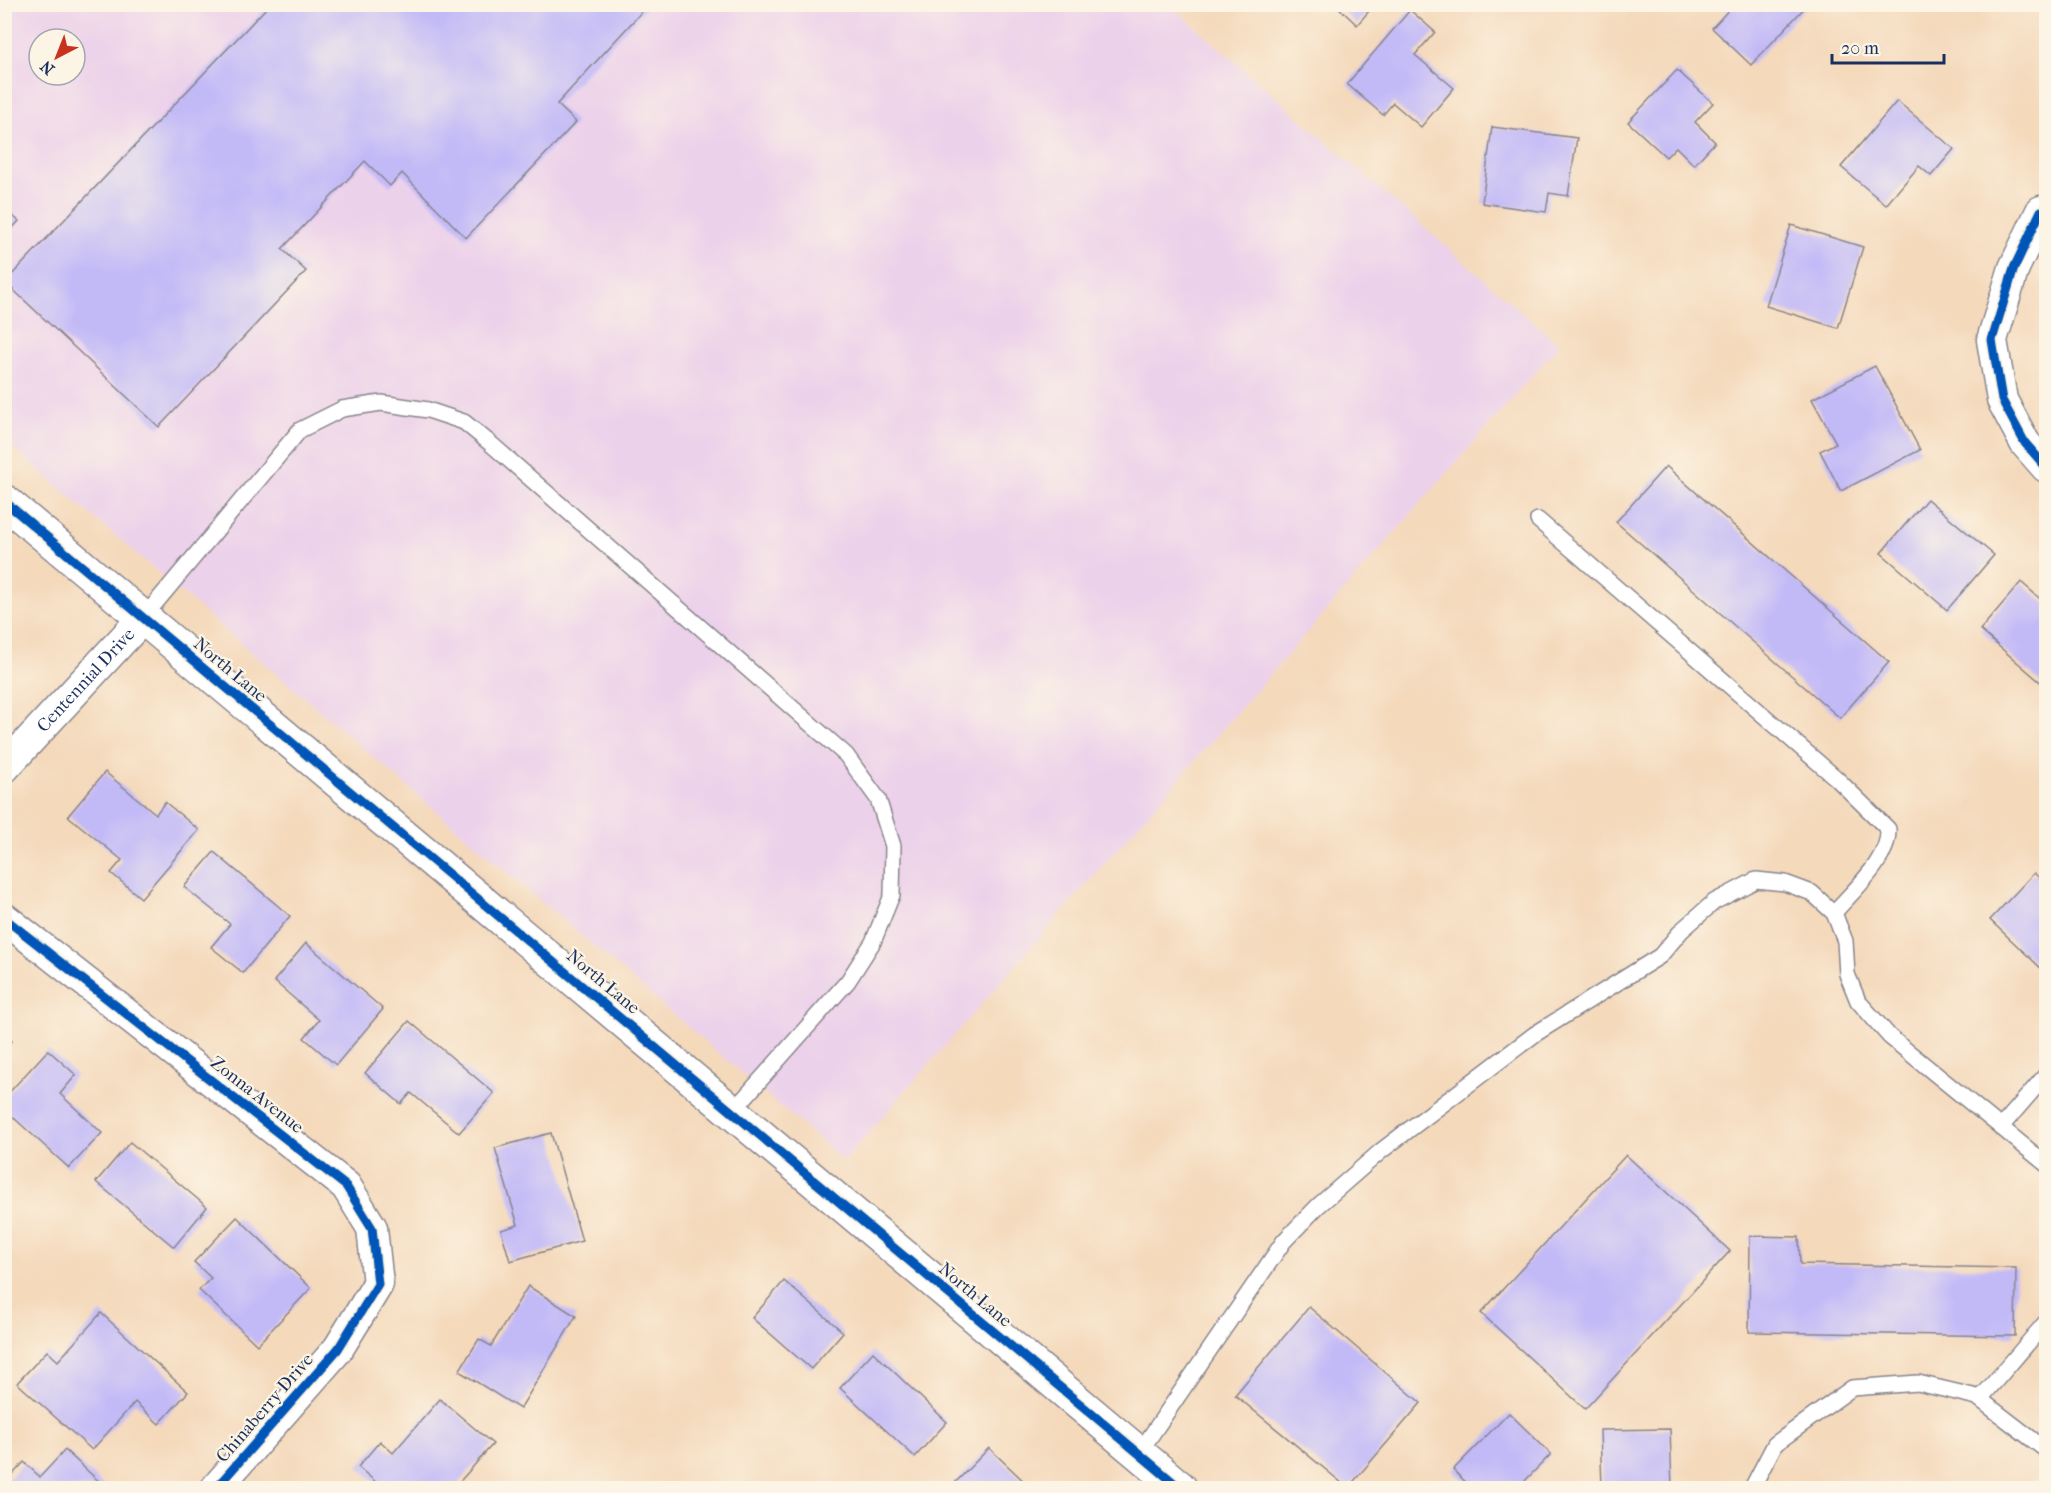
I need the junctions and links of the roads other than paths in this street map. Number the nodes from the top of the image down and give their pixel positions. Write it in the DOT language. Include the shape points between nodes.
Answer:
graph roads {
  1 [pos="2041,211"];
  2 [pos="2046,467"];
  3 [pos="4,501"];
  4 [pos="1539,520"];
  5 [pos="143,618"];
  6 [pos="4,768"];
  7 [pos="1834,913"];
  8 [pos="4,918"];
  9 [pos="2046,1075"];
  10 [pos="732,1112"];
  11 [pos="2001,1127"];
  12 [pos="2046,1164"];
  13 [pos="2046,1322"];
  14 [pos="339,1349"];
  15 [pos="1980,1400"];
  16 [pos="2046,1450"];
  17 [pos="1139,1453"];
  18 [pos="216,1488"];
  19 [pos="1180,1488"];
  20 [pos="1752,1488"];
  1 -- 2 [label="street" via="2014,268 1992,340 2002,400 2025,443"];
  3 -- 5 [label="street, North Lane"];
  4 -- 7 [label="lane" via="1836,778 1888,829 1888,841 1879,858"];
  5 -- 6 [label="street, Centennial Drive"];
  5 -- 10 [label="street, North Lane"];
  5 -- 10 [label="lane" via="300,430 342,409 381,403 428,410 464,422 846,754 878,799 893,846 892,894 873,942 848,981"];
  7 -- 11 [label="lane" via="1845,941 1847,974 1858,1001 1890,1037"];
  7 -- 17 [label="lane" via="1812,893 1785,883 1756,880 1714,902 1660,956 1535,1034 1381,1151 1284,1241"];
  8 -- 14 [label="street, Zonna Avenue" via="346,1186 372,1228 378,1284"];
  9 -- 11 [label="lane"];
  10 -- 17 [label="street, North Lane"];
  11 -- 12 [label="lane"];
  13 -- 15 [label="lane"];
  14 -- 18 [label="street, Chinaberry Drive"];
  15 -- 16 [label="lane"];
  15 -- 20 [label="lane" via="1918,1383 1852,1388 1775,1444"];
  17 -- 19 [label="street, North Lane"];
}
